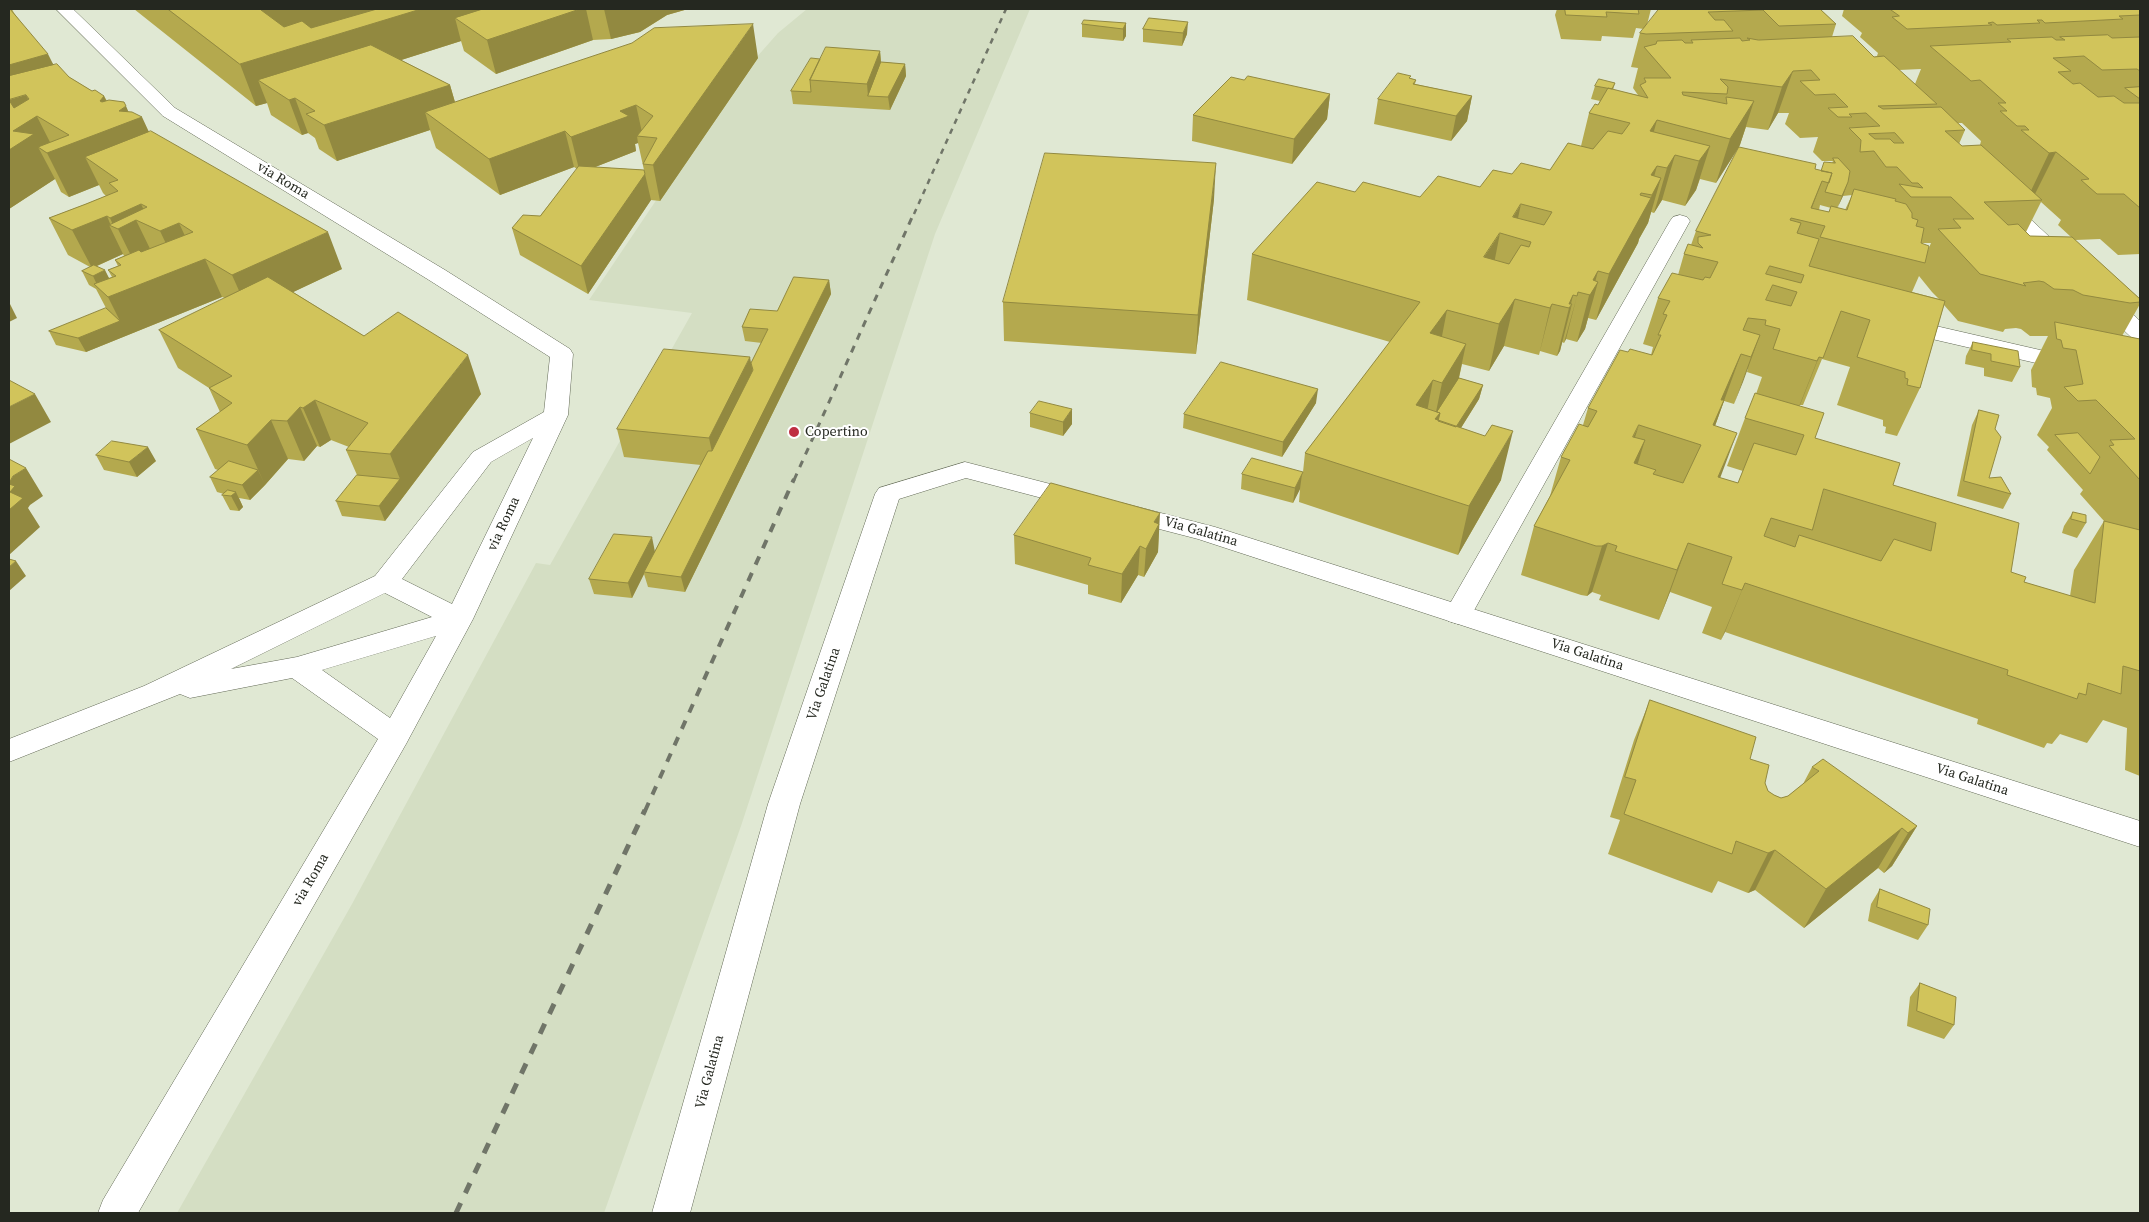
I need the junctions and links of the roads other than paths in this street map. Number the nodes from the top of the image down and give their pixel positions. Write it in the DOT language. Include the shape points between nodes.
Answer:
graph roads {
  1 [pos="64,9"];
  2 [pos="1990,191"];
  3 [pos="1680,221"];
  4 [pos="2076,272"];
  5 [pos="2090,286"];
  6 [pos="1880,320"];
  7 [pos="2140,333"];
  8 [pos="2140,380"];
  9 [pos="556,415"];
  10 [pos="385,582"];
  11 [pos="1458,614"];
  12 [pos="459,620"];
  13 [pos="297,666"];
  14 [pos="154,694"];
  15 [pos="395,736"];
  16 [pos="9,751"];
  17 [pos="2140,834"];
  18 [pos="117,1213"];
  19 [pos="671,1213"];
  1 -- 9 [label="street, via Roma" via="170,112 562,354"];
  2 -- 4 [label="street"];
  3 -- 11 [label="street"];
  5 -- 7 [label="street"];
  6 -- 8 [label="street"];
  9 -- 10 [label="street" via="482,457"];
  9 -- 12 [label="street, via Roma"];
  10 -- 12 [label="street"];
  10 -- 14 [label="street"];
  11 -- 17 [label="street, Via Galatina"];
  11 -- 19 [label="street, Via Galatina" via="1206,532 965,470 888,494 784,804"];
  12 -- 13 [label="street"];
  12 -- 15 [label="street, via Roma"];
  13 -- 14 [label="street"];
  13 -- 15 [label="street"];
  14 -- 16 [label="street"];
  15 -- 18 [label="street, via Roma"];
}
